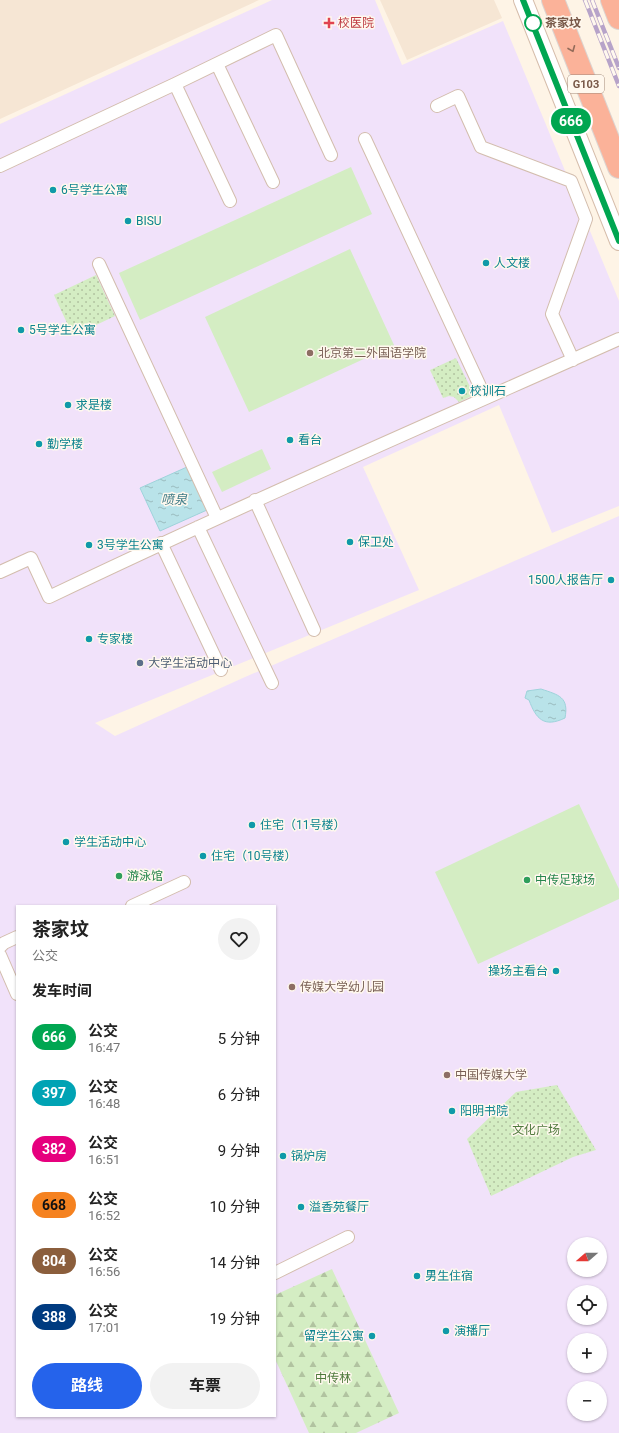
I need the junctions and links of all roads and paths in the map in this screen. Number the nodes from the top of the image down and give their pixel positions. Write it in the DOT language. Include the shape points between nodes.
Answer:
graph roads {
  1 [pos="524,0"];
  2 [pos="553,0"];
  3 [pos="612,0"];
  4 [pos="619,18"];
  5 [pos="217,64"];
  6 [pos="175,84"];
  7 [pos="437,106"];
  8 [pos="365,139"];
  9 [pos="331,156"];
  10 [pos="0,166"];
  11 [pos="619,167"];
  12 [pos="273,182"];
  13 [pos="230,201"];
  14 [pos="619,241"];
  15 [pos="99,264"];
  16 [pos="619,339"];
  17 [pos="572,360"];
  18 [pos="486,397"];
  19 [pos="255,500"];
  20 [pos="217,518"];
  21 [pos="198,527"];
  22 [pos="162,543"];
  23 [pos="0,572"];
  24 [pos="314,630"];
  25 [pos="221,670"];
  26 [pos="272,683"];
  27 [pos="184,882"];
  28 [pos="134,905"];
  29 [pos="16,937"];
  30 [pos="0,947"];
  31 [pos="0,955"];
  32 [pos="16,992"];
  33 [pos="348,1238"];
  34 [pos="276,1272"];
  1 -- 14 [label="main road"];
  2 -- 11 [label="highway, G103, one-way"];
  3 -- 4 [label="highway"];
  5 -- 6 [label="street"];
  5 -- 9 [label="street" via="276,35"];
  5 -- 12 [label="street"];
  6 -- 10 [label="street"];
  6 -- 13 [label="street"];
  7 -- 17 [label="street" via="458,96 481,147 571,181 586,219 552,314"];
  8 -- 18 [label="street"];
  15 -- 20 [label="street"];
  16 -- 17 [label="street"];
  17 -- 18 [label="street"];
  18 -- 19 [label="street"];
  19 -- 20 [label="street"];
  19 -- 24 [label="street"];
  20 -- 21 [label="street"];
  21 -- 22 [label="street"];
  21 -- 26 [label="street"];
  22 -- 23 [label="street" via="49,597 31,558"];
  22 -- 25 [label="street"];
  27 -- 28 [label="street"];
  29 -- 30 [label="street"];
  31 -- 32 [label="street"];
  33 -- 34 [label="street"];
}
